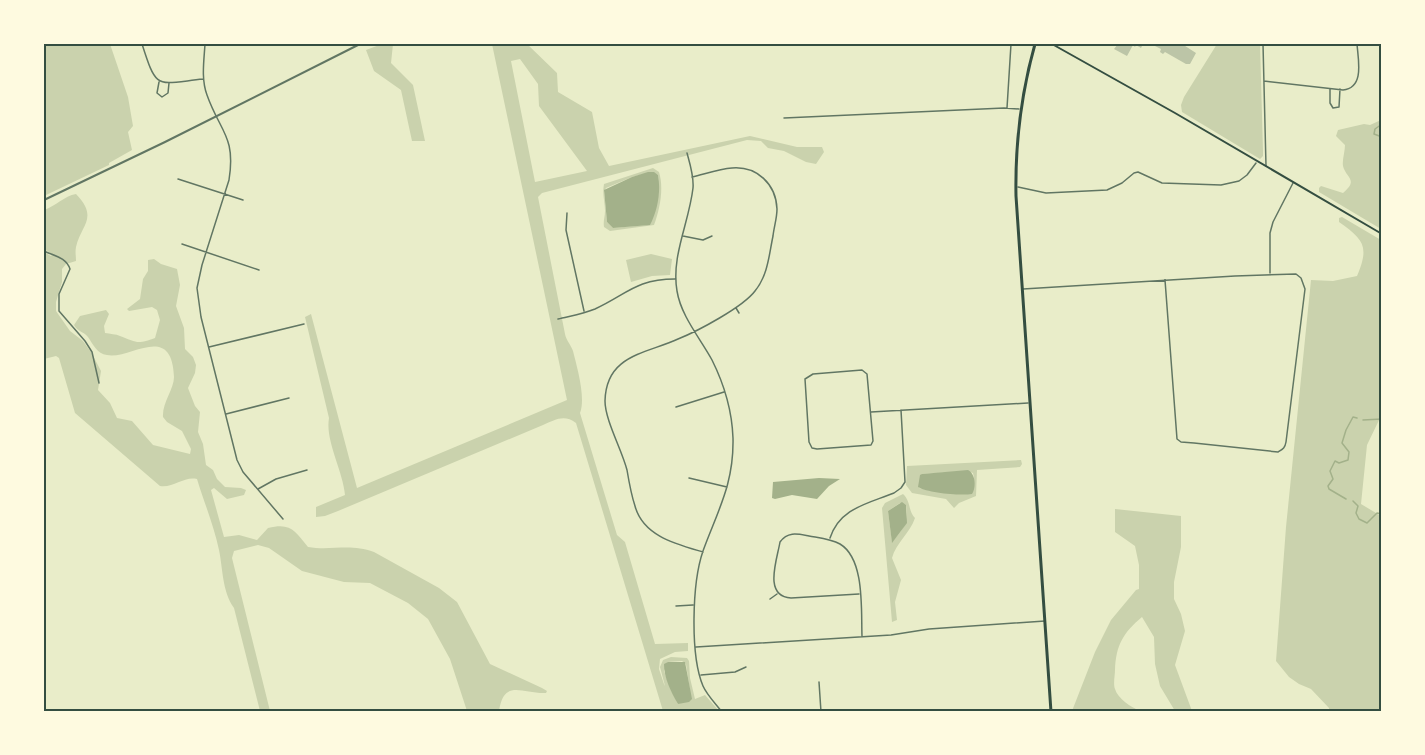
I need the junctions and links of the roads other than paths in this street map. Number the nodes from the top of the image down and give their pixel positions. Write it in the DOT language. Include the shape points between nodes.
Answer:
graph roads {
  1 [pos="142,44"];
  2 [pos="205,44"];
  3 [pos="360,44"];
  4 [pos="1011,44"];
  5 [pos="1035,44"];
  6 [pos="1055,44"];
  7 [pos="1263,44"];
  8 [pos="1357,44"];
  9 [pos="203,79"];
  10 [pos="159,81"];
  11 [pos="1264,81"];
  12 [pos="169,82"];
  13 [pos="1330,88"];
  14 [pos="1340,89"];
  15 [pos="1007,108"];
  16 [pos="1020,110"];
  17 [pos="217,116"];
  18 [pos="784,118"];
  19 [pos="687,153"];
  20 [pos="1257,162"];
  21 [pos="1266,167"];
  22 [pos="693,177"];
  23 [pos="178,178"];
  24 [pos="1293,183"];
  25 [pos="1016,187"];
  26 [pos="225,195"];
  27 [pos="44,200"];
  28 [pos="243,200"];
  29 [pos="567,213"];
  30 [pos="1382,234"];
  31 [pos="682,236"];
  32 [pos="712,237"];
  33 [pos="182,244"];
  34 [pos="44,251"];
  35 [pos="206,252"];
  36 [pos="259,270"];
  37 [pos="1270,274"];
  38 [pos="675,279"];
  39 [pos="1165,280"];
  40 [pos="1022,289"];
  41 [pos="735,307"];
  42 [pos="584,312"];
  43 [pos="739,313"];
  44 [pos="558,319"];
  45 [pos="304,324"];
  46 [pos="695,331"];
  47 [pos="208,348"];
  48 [pos="606,373"];
  49 [pos="610,376"];
  50 [pos="99,383"];
  51 [pos="725,392"];
  52 [pos="289,398"];
  53 [pos="1030,402"];
  54 [pos="675,407"];
  55 [pos="901,410"];
  56 [pos="870,412"];
  57 [pos="225,414"];
  58 [pos="307,470"];
  59 [pos="689,478"];
  60 [pos="728,488"];
  61 [pos="258,489"];
  62 [pos="283,519"];
  63 [pos="783,532"];
  64 [pos="786,536"];
  65 [pos="830,540"];
  66 [pos="703,552"];
  67 [pos="778,594"];
  68 [pos="859,594"];
  69 [pos="770,599"];
  70 [pos="676,606"];
  71 [pos="694,606"];
  72 [pos="1045,621"];
  73 [pos="862,636"];
  74 [pos="696,647"];
  75 [pos="746,667"];
  76 [pos="700,675"];
  77 [pos="819,682"];
  78 [pos="722,711"];
  79 [pos="821,711"];
  80 [pos="1051,711"];
  1 -- 10 [label="street" via="151,72"];
  2 -- 9 [label="street"];
  3 -- 17 [label="street"];
  4 -- 15 [label="street"];
  5 -- 16 [label="highway"];
  6 -- 20 [label="main road"];
  7 -- 11 [label="street"];
  8 -- 14 [label="street" via="1357,82 1351,88"];
  9 -- 12 [label="street"];
  9 -- 17 [label="street"];
  10 -- 12 [label="street"];
  10 -- 12 [label="street" via="157,93 162,96 168,93"];
  11 -- 13 [label="street"];
  11 -- 21 [label="street"];
  13 -- 14 [label="street"];
  13 -- 14 [label="street" via="1333,108 1340,104"];
  15 -- 16 [label="street"];
  15 -- 18 [label="street"];
  16 -- 25 [label="highway"];
  17 -- 26 [label="street" via="231,147"];
  17 -- 27 [label="street"];
  19 -- 22 [label="street"];
  20 -- 21 [label="main road"];
  20 -- 25 [label="street" via="1247,176 1231,184 1162,183 1138,172 1107,190 1046,193"];
  21 -- 24 [label="main road"];
  22 -- 31 [label="street"];
  22 -- 41 [label="street" via="732,168 747,169 762,176 774,194 776,214 764,276 753,294"];
  23 -- 26 [label="street"];
  24 -- 30 [label="main road"];
  24 -- 37 [label="street" via="1273,222"];
  25 -- 40 [label="highway"];
  26 -- 28 [label="street"];
  26 -- 35 [label="street"];
  29 -- 42 [label="street" via="566,230"];
  31 -- 32 [label="street" via="703,240"];
  31 -- 38 [label="street"];
  33 -- 35 [label="street"];
  34 -- 50 [label="street" via="69,266 59,294 59,311 90,348"];
  35 -- 36 [label="street"];
  35 -- 47 [label="street" via="197,288"];
  37 -- 39 [label="street"];
  37 -- 39 [label="street" via="1296,274 1305,289 1286,442 1278,452 1177,439"];
  38 -- 42 [label="street" via="636,285"];
  38 -- 46 [label="street" via="680,303"];
  39 -- 40 [label="street"];
  40 -- 53 [label="highway"];
  41 -- 43 [label="street"];
  41 -- 46 [label="street"];
  42 -- 44 [label="street"];
  45 -- 47 [label="street"];
  46 -- 49 [label="street" via="624,361"];
  46 -- 51 [label="street"];
  47 -- 57 [label="street"];
  48 -- 49 [label="street"];
  49 -- 66 [label="street" via="606,407 638,514 656,534"];
  51 -- 54 [label="street"];
  51 -- 60 [label="street" via="733,441"];
  52 -- 57 [label="street"];
  53 -- 55 [label="street"];
  53 -- 72 [label="highway"];
  55 -- 56 [label="street"];
  55 -- 65 [label="street" via="905,482 894,493 848,512 835,525"];
  56 -- 56 [label="street" via="866,371 813,374 805,379 812,448 871,445"];
  57 -- 61 [label="street" via="237,460"];
  58 -- 61 [label="street"];
  59 -- 60 [label="street"];
  60 -- 66 [label="street"];
  61 -- 62 [label="street"];
  63 -- 64 [label="street"];
  64 -- 65 [label="street" via="795,533"];
  64 -- 67 [label="street" via="780,542 773,580"];
  65 -- 68 [label="street" via="842,545 853,557"];
  66 -- 71 [label="street"];
  67 -- 68 [label="street" via="791,598"];
  67 -- 69 [label="street"];
  68 -- 73 [label="street"];
  70 -- 71 [label="street"];
  71 -- 74 [label="street"];
  72 -- 73 [label="street"];
  72 -- 80 [label="highway"];
  73 -- 74 [label="street"];
  74 -- 76 [label="street"];
  75 -- 76 [label="street" via="735,672"];
  76 -- 78 [label="street" via="706,692"];
  77 -- 79 [label="street"];
}
